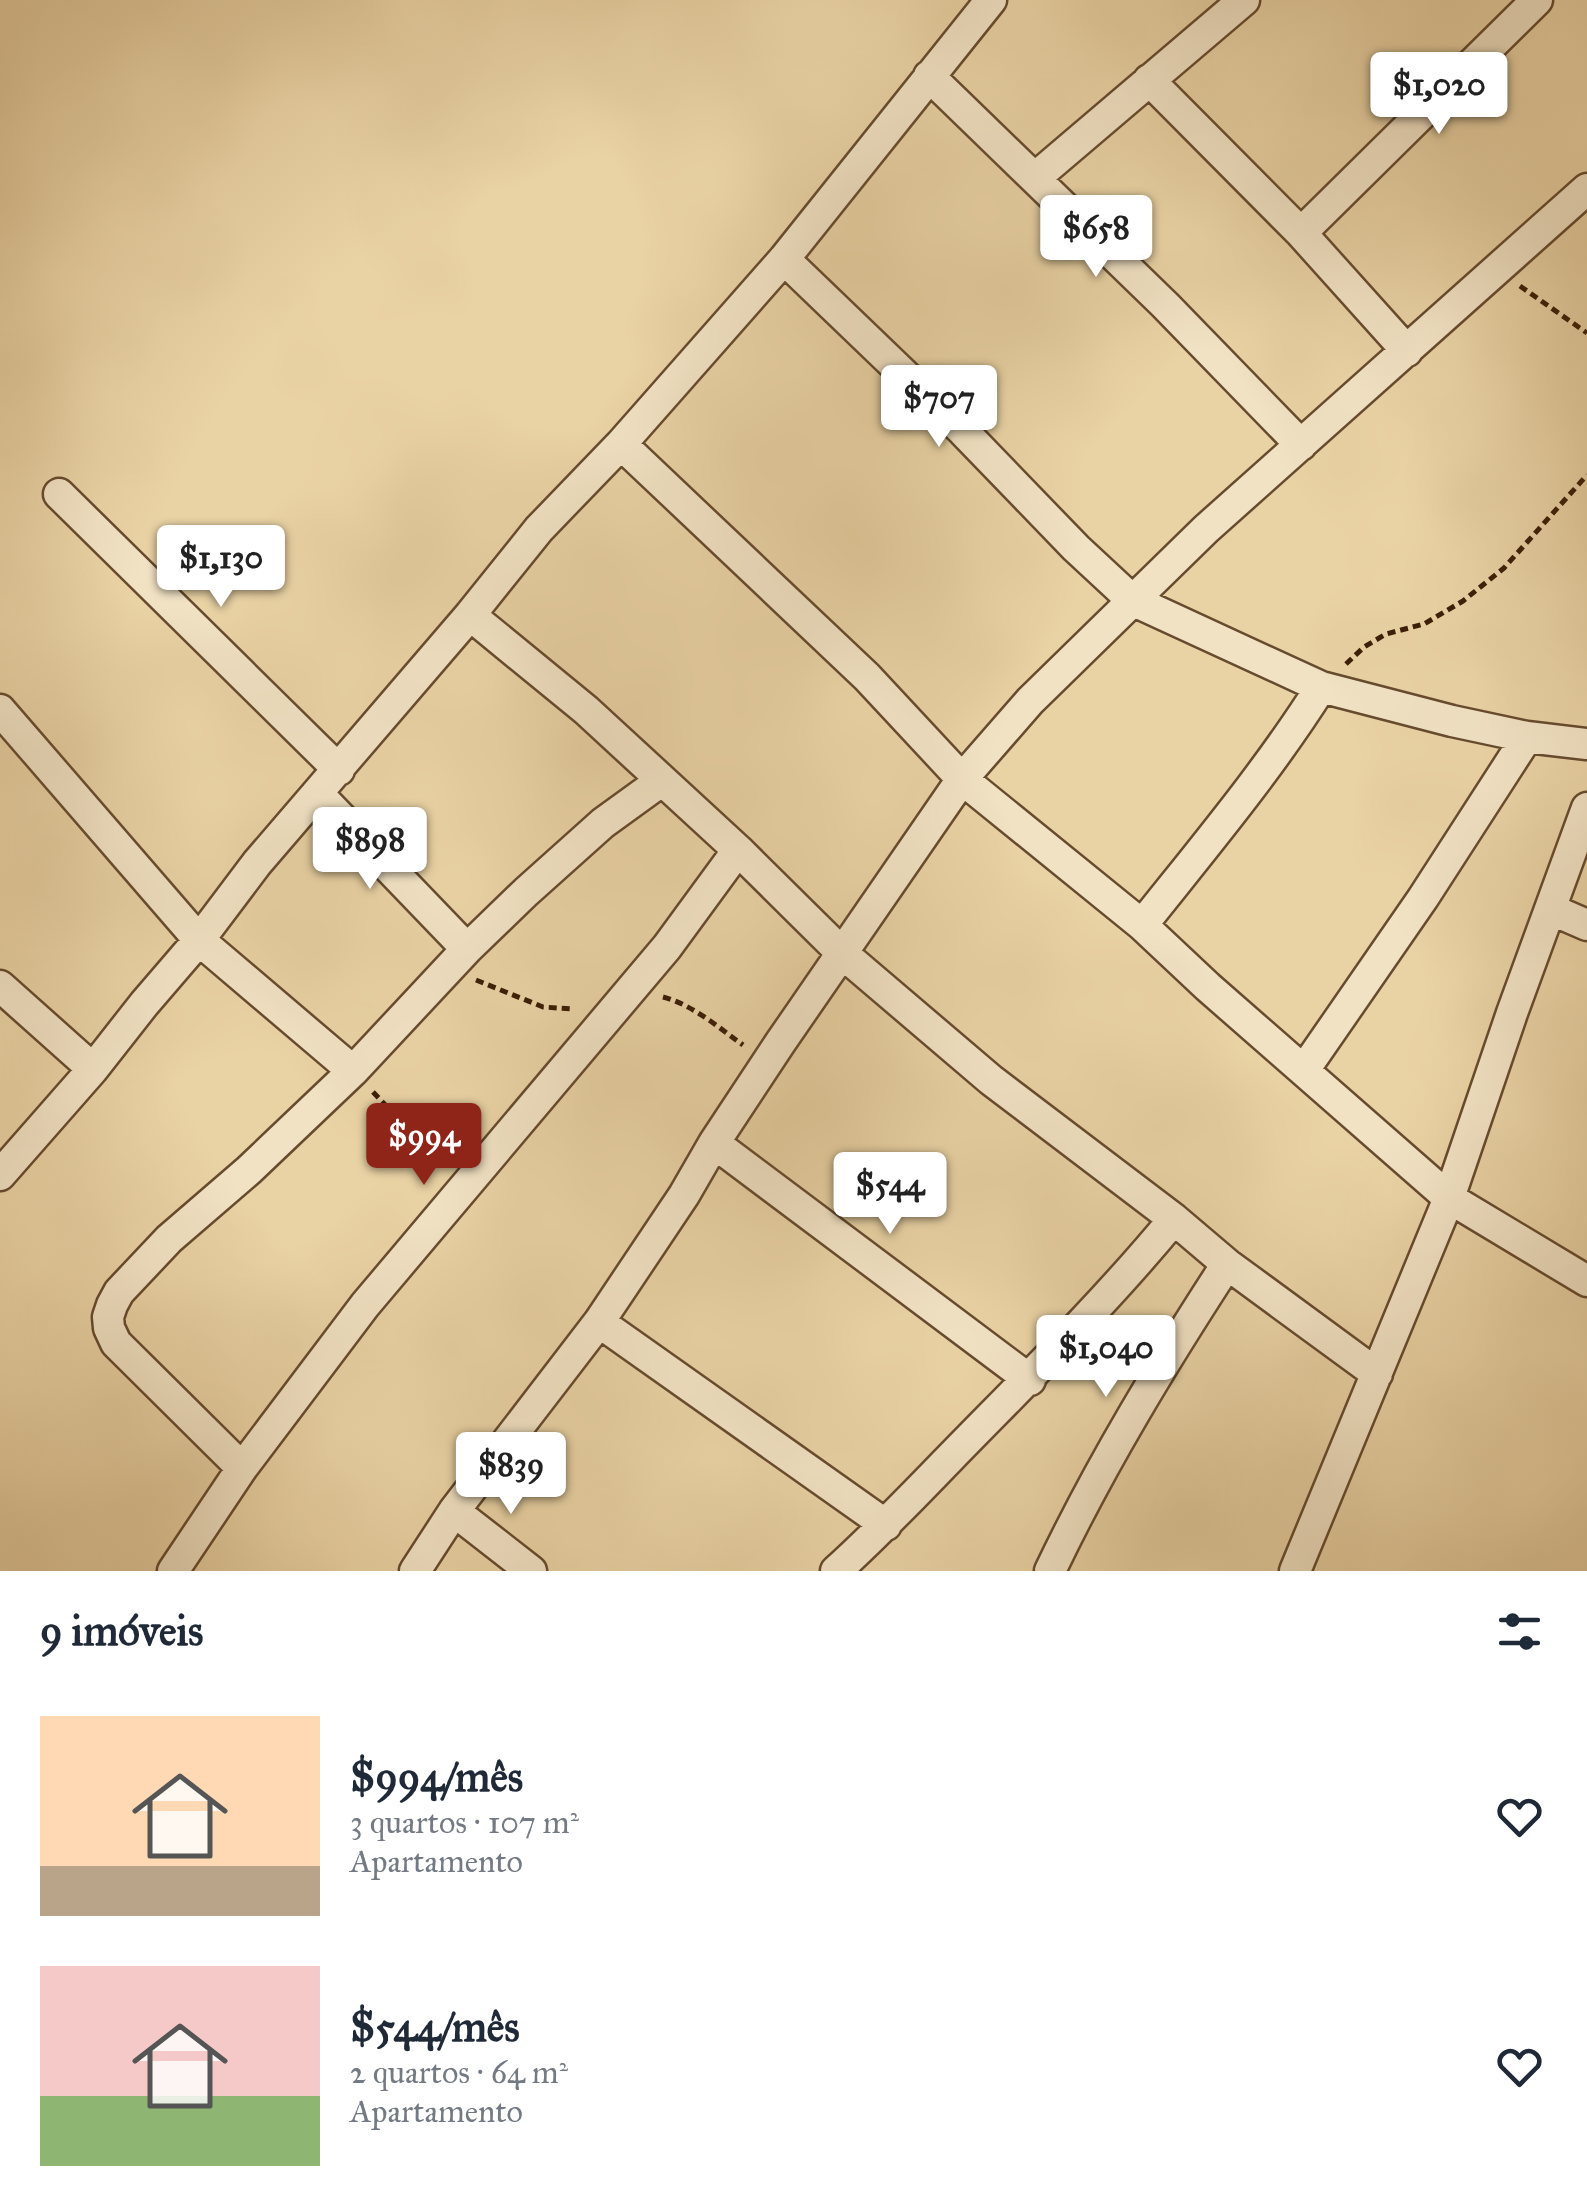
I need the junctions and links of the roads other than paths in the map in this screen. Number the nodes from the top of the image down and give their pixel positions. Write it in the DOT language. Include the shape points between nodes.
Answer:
graph roads {
  1 [pos="991,0"];
  2 [pos="1244,0"];
  3 [pos="1538,0"];
  4 [pos="929,76"];
  5 [pos="1150,80"];
  6 [pos="1035,178"];
  7 [pos="1587,188"];
  8 [pos="1301,233"];
  9 [pos="784,259"];
  10 [pos="1407,351"];
  11 [pos="621,444"];
  12 [pos="1301,445"];
  13 [pos="59,494"];
  14 [pos="1132,600"];
  15 [pos="470,615"];
  16 [pos="1321,687"];
  17 [pos="0,710"];
  18 [pos="1526,737"];
  19 [pos="1587,744"];
  20 [pos="339,770"];
  21 [pos="962,779"];
  22 [pos="661,781"];
  23 [pos="317,793"];
  24 [pos="1587,808"];
  25 [pos="738,850"];
  26 [pos="1550,909"];
  27 [pos="1142,925"];
  28 [pos="1587,925"];
  29 [pos="199,940"];
  30 [pos="467,949"];
  31 [pos="842,953"];
  32 [pos="0,986"];
  33 [pos="93,1069"];
  34 [pos="1304,1070"];
  35 [pos="353,1072"];
  36 [pos="714,1143"];
  37 [pos="0,1175"];
  38 [pos="1449,1198"];
  39 [pos="1174,1219"];
  40 [pos="1227,1264"];
  41 [pos="1587,1280"];
  42 [pos="598,1322"];
  43 [pos="1377,1374"];
  44 [pos="1030,1380"];
  45 [pos="242,1468"];
  46 [pos="454,1511"];
  47 [pos="886,1525"];
  48 [pos="173,1571"];
  49 [pos="415,1571"];
  50 [pos="531,1571"];
  51 [pos="836,1571"];
  52 [pos="1050,1571"];
  53 [pos="1295,1571"];
  1 -- 4 [label="street"];
  2 -- 5 [label="street"];
  3 -- 8 [label="street"];
  4 -- 6 [label="street"];
  4 -- 9 [label="street"];
  5 -- 6 [label="street"];
  5 -- 8 [label="street"];
  6 -- 12 [label="street"];
  7 -- 10 [label="street"];
  8 -- 10 [label="street"];
  9 -- 11 [label="street"];
  9 -- 14 [label="street"];
  10 -- 12 [label="street"];
  11 -- 15 [label="street" via="539,529"];
  11 -- 21 [label="street" via="867,676"];
  12 -- 14 [label="street"];
  13 -- 20 [label="street"];
  14 -- 16 [label="street"];
  14 -- 21 [label="street"];
  15 -- 20 [label="street"];
  15 -- 22 [label="street"];
  16 -- 18 [label="street"];
  16 -- 27 [label="street" via="1292,734"];
  17 -- 29 [label="street"];
  18 -- 19 [label="street"];
  18 -- 34 [label="street"];
  20 -- 23 [label="street"];
  21 -- 27 [label="street"];
  21 -- 31 [label="street"];
  22 -- 25 [label="street"];
  22 -- 30 [label="street" via="582,841"];
  23 -- 29 [label="street"];
  23 -- 30 [label="street"];
  24 -- 26 [label="street"];
  25 -- 31 [label="street"];
  25 -- 45 [label="street" via="667,947 366,1305"];
  26 -- 28 [label="street"];
  26 -- 38 [label="street"];
  27 -- 34 [label="street"];
  29 -- 33 [label="street"];
  29 -- 35 [label="street"];
  30 -- 35 [label="street"];
  31 -- 36 [label="street"];
  31 -- 39 [label="street" via="991,1080"];
  32 -- 33 [label="street"];
  33 -- 37 [label="street"];
  34 -- 38 [label="street"];
  35 -- 45 [label="street" via="168,1239 118,1292 108,1317 116,1343"];
  36 -- 42 [label="street"];
  36 -- 44 [label="street"];
  38 -- 41 [label="street"];
  38 -- 43 [label="street"];
  39 -- 40 [label="street"];
  39 -- 44 [label="street"];
  40 -- 43 [label="street"];
  40 -- 52 [label="street" via="1127,1423"];
  42 -- 46 [label="street"];
  42 -- 47 [label="street"];
  43 -- 53 [label="street"];
  44 -- 47 [label="street"];
  45 -- 48 [label="street"];
  46 -- 49 [label="street"];
  46 -- 50 [label="street"];
  47 -- 51 [label="street"];
}
